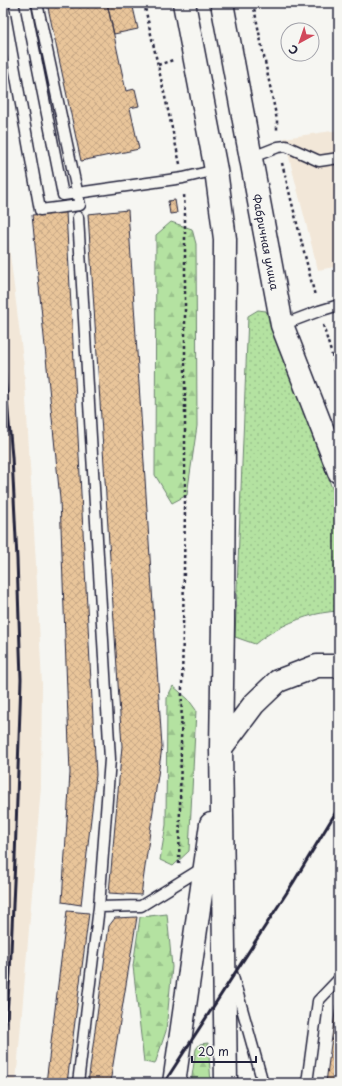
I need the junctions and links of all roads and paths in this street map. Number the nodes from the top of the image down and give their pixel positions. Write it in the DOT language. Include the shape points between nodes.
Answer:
graph roads {
  1 [pos="25,3"];
  2 [pos="38,3"];
  3 [pos="144,3"];
  4 [pos="184,3"];
  5 [pos="222,3"];
  6 [pos="252,3"];
  7 [pos="3,4"];
  8 [pos="278,147"];
  9 [pos="250,158"];
  10 [pos="339,158"];
  11 [pos="216,170"];
  12 [pos="183,178"];
  13 [pos="78,193"];
  14 [pos="78,217"];
  15 [pos="339,305"];
  16 [pos="319,311"];
  17 [pos="282,325"];
  18 [pos="339,379"];
  19 [pos="339,472"];
  20 [pos="339,666"];
  21 [pos="221,748"];
  22 [pos="206,866"];
  23 [pos="179,883"];
  24 [pos="99,907"];
  25 [pos="224,945"];
  26 [pos="339,979"];
  27 [pos="78,1083"];
  28 [pos="174,1083"];
  29 [pos="226,1083"];
  30 [pos="263,1083"];
  31 [pos="307,1083"];
  1 -- 13 [label="lane" via="63,195"];
  2 -- 13 [label="lane"];
  3 -- 12 [label="path"];
  4 -- 11 [label="main road"];
  5 -- 9 [label="main road, Фабричная улица"];
  6 -- 8 [label="path" via="277,120"];
  7 -- 13 [label="lane" via="40,210 80,205"];
  8 -- 9 [label="lane"];
  8 -- 10 [label="lane" via="286,146 319,161"];
  8 -- 16 [label="path"];
  9 -- 17 [label="main road, Фабричная улица"];
  11 -- 12 [label="lane"];
  11 -- 21 [label="main road" via="225,239"];
  12 -- 13 [label="lane"];
  12 -- 23 [label="path" via="185,510"];
  14 -- 24 [label="lane" via="110,759"];
  15 -- 16 [label="lane"];
  16 -- 17 [label="lane"];
  16 -- 18 [label="path"];
  17 -- 19 [label="main road, Фабричная улица"];
  20 -- 21 [label="main road" via="317,666 278,681 254,704"];
  21 -- 22 [label="main road"];
  21 -- 25 [label="main road"];
  22 -- 23 [label="lane"];
  22 -- 28 [label="main road"];
  23 -- 24 [label="lane" via="140,906"];
  24 -- 27 [label="lane"];
  25 -- 29 [label="main road"];
  25 -- 30 [label="lane"];
  26 -- 31 [label="lane" via="318,1001"];
}
